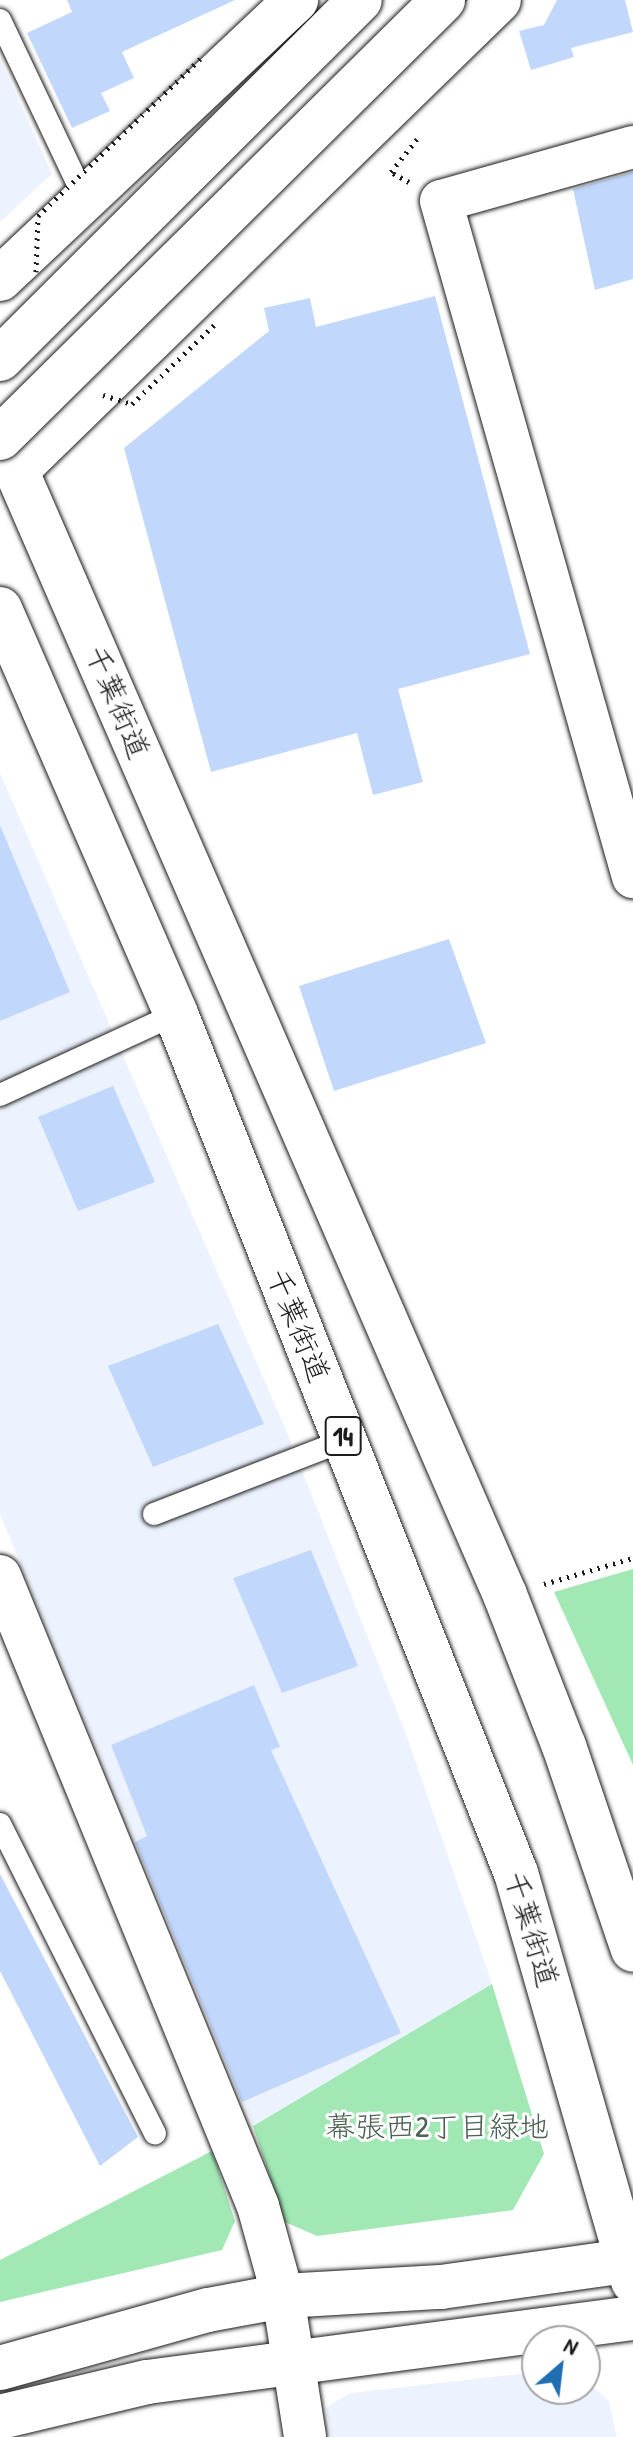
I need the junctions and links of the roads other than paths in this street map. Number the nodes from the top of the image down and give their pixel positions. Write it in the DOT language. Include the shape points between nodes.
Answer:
graph roads {
  1 [pos="360,0"];
  2 [pos="443,0"];
  3 [pos="499,0"];
  4 [pos="288,3"];
  5 [pos="0,20"];
  6 [pos="633,147"];
  7 [pos="85,199"];
  8 [pos="18,275"];
  9 [pos="0,359"];
  10 [pos="6,447"];
  11 [pos="0,609"];
  12 [pos="633,877"];
  13 [pos="176,1014"];
  14 [pos="0,1095"];
  15 [pos="345,1440"];
  16 [pos="154,1514"];
  17 [pos="0,1576"];
  18 [pos="0,1824"];
  19 [pos="633,1950"];
  20 [pos="155,2133"];
  21 [pos="631,2267"];
  22 [pos="283,2296"];
  23 [pos="633,2318"];
  24 [pos="294,2363"];
  25 [pos="0,2368"];
  26 [pos="0,2417"];
  27 [pos="305,2437"];
  1 -- 9 [label="main road"];
  2 -- 10 [label="main road, bridge"];
  3 -- 10 [label="main road"];
  4 -- 7 [label="main road"];
  5 -- 7 [label="lane"];
  6 -- 12 [label="street" via="441,201"];
  7 -- 8 [label="main road"];
  10 -- 19 [label="main road, 千葉街道" via="505,1595 564,1746"];
  11 -- 13 [label="main road, 千葉街道 / 14"];
  13 -- 14 [label="lane"];
  13 -- 15 [label="main road, 千葉街道 / 14"];
  15 -- 16 [label="lane"];
  15 -- 21 [label="main road, 千葉街道 / 14" via="516,1873"];
  17 -- 22 [label="street" via="258,2206"];
  18 -- 20 [label="lane"];
  21 -- 22 [label="main road" via="441,2287"];
  22 -- 24 [label="street"];
  22 -- 25 [label="main road" via="180,2317"];
  23 -- 24 [label="main road"];
  24 -- 26 [label="main road" via="147,2382"];
  24 -- 27 [label="street"];
}
